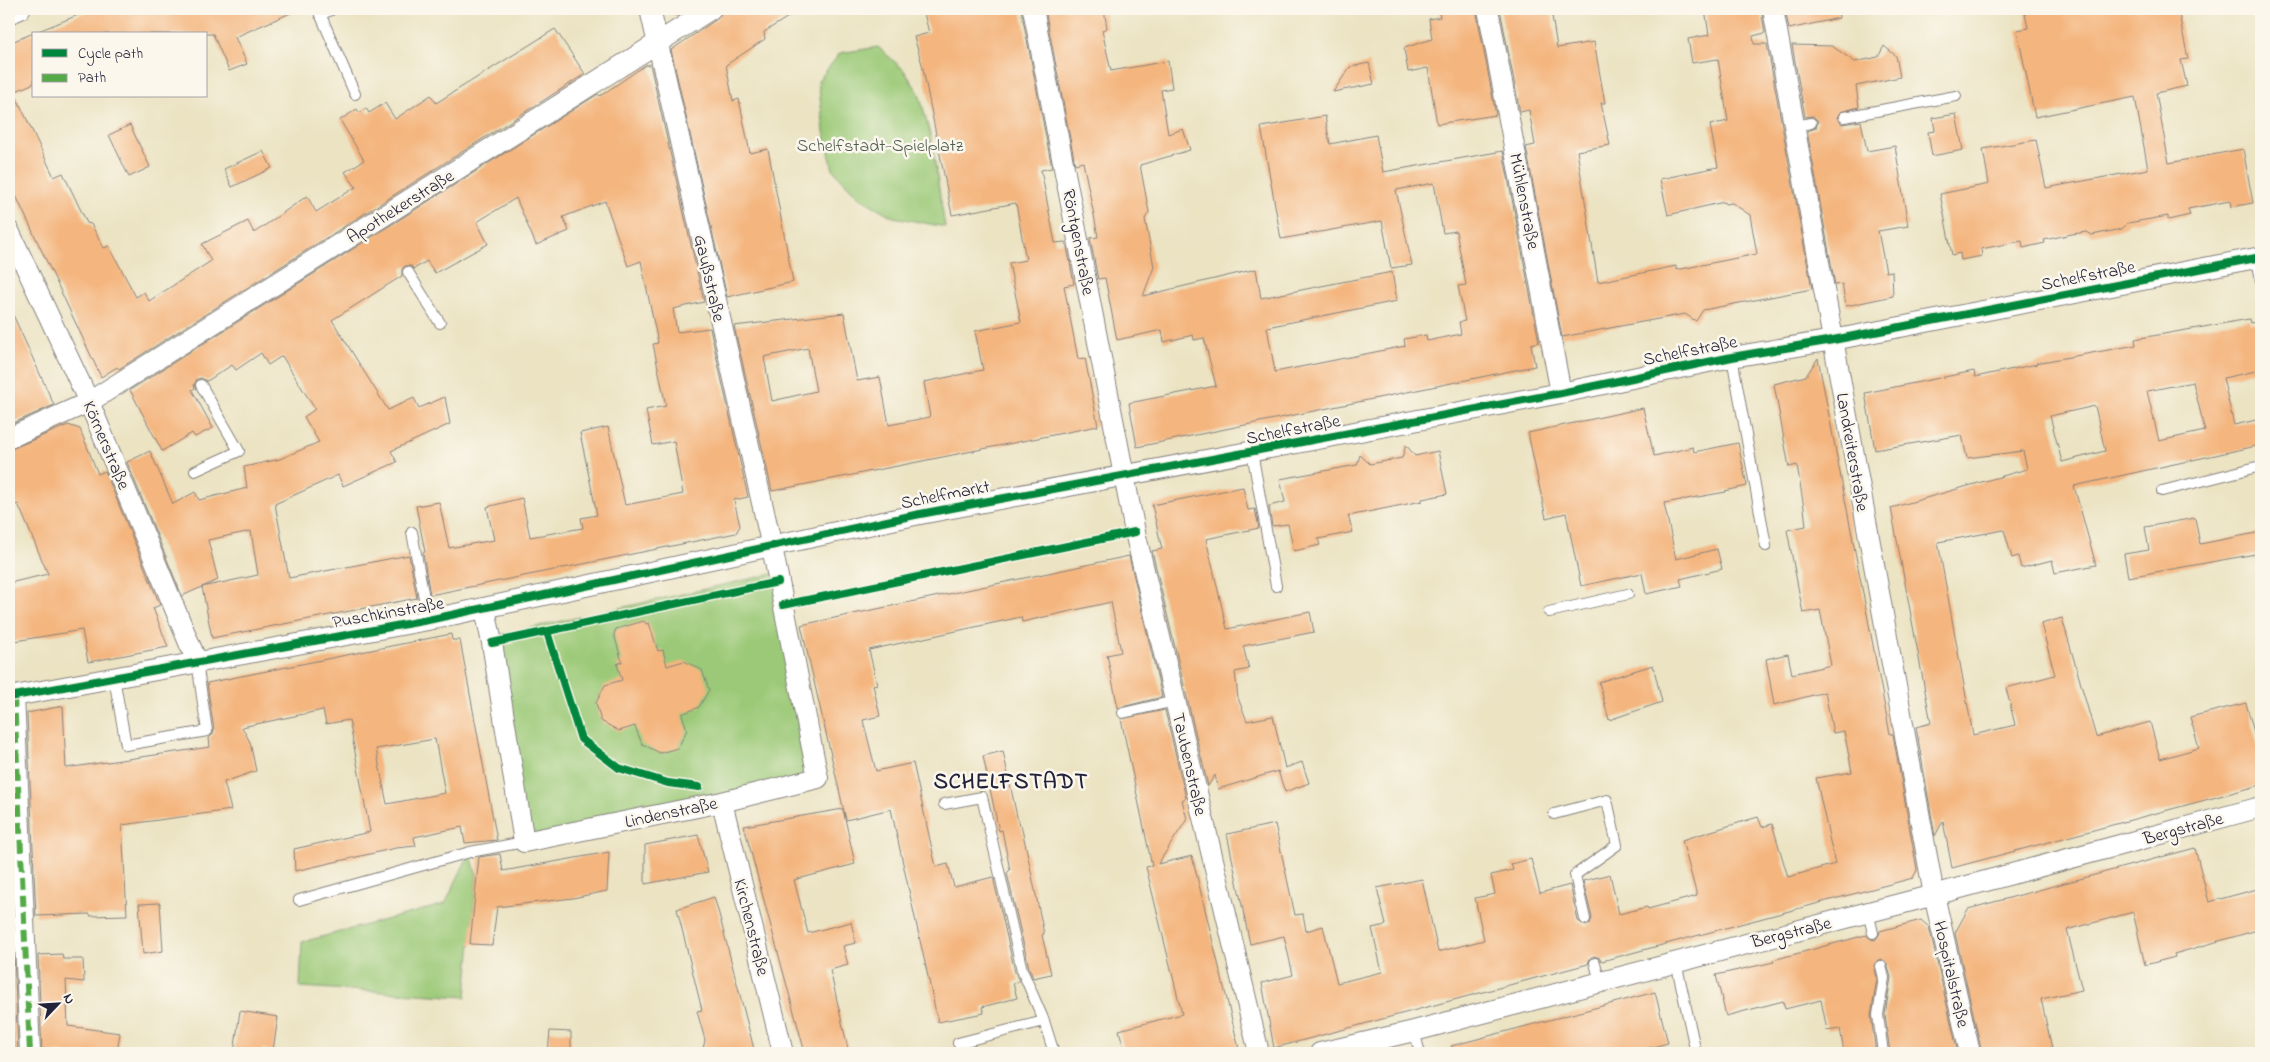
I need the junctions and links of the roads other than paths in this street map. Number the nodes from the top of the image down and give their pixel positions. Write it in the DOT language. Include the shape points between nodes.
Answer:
graph roads {
  1 [pos="20,9"];
  2 [pos="333,9"];
  3 [pos="650,9"];
  4 [pos="711,9"];
  5 [pos="1033,9"];
  6 [pos="1488,9"];
  7 [pos="1773,9"];
  8 [pos="319,12"];
  9 [pos="9,14"];
  10 [pos="657,44"];
  11 [pos="354,94"];
  12 [pos="1956,96"];
  13 [pos="1844,117"];
  14 [pos="9,231"];
  15 [pos="2259,257"];
  16 [pos="408,272"];
  17 [pos="2261,280"];
  18 [pos="440,323"];
  19 [pos="1833,340"];
  20 [pos="1732,357"];
  21 [pos="201,385"];
  22 [pos="1561,393"];
  23 [pos="89,402"];
  24 [pos="9,438"];
  25 [pos="1252,452"];
  26 [pos="2261,466"];
  27 [pos="195,471"];
  28 [pos="1125,474"];
  29 [pos="2162,490"];
  30 [pos="412,532"];
  31 [pos="1766,546"];
  32 [pos="772,547"];
  33 [pos="1276,586"];
  34 [pos="1628,594"];
  35 [pos="484,608"];
  36 [pos="1550,612"];
  37 [pos="428,620"];
  38 [pos="197,662"];
  39 [pos="114,678"];
  40 [pos="11,697"];
  41 [pos="1175,701"];
  42 [pos="1123,713"];
  43 [pos="722,802"];
  44 [pos="944,804"];
  45 [pos="2261,807"];
  46 [pos="1554,814"];
  47 [pos="524,842"];
  48 [pos="1934,895"];
  49 [pos="299,900"];
  50 [pos="1868,912"];
  51 [pos="1585,919"];
  52 [pos="1873,933"];
  53 [pos="1676,962"];
  54 [pos="1595,963"];
  55 [pos="1881,966"];
  56 [pos="1600,982"];
  57 [pos="1044,1021"];
  58 [pos="1414,1032"];
  59 [pos="958,1043"];
  60 [pos="30,1053"];
  61 [pos="783,1053"];
  62 [pos="1054,1053"];
  63 [pos="1259,1053"];
  64 [pos="1320,1053"];
  65 [pos="1420,1053"];
  66 [pos="1696,1053"];
  67 [pos="1883,1053"];
  68 [pos="1970,1053"];
  1 -- 9 [label="street"];
  2 -- 8 [label="lane"];
  3 -- 10 [label="street, Gaußstraße"];
  4 -- 10 [label="street, Apothekerstraße"];
  5 -- 28 [label="street, Röntgenstraße"];
  6 -- 22 [label="street, Mühlenstraße"];
  7 -- 19 [label="street, Landreiterstraße" via="1803,125"];
  8 -- 11 [label="lane"];
  10 -- 23 [label="street, Apothekerstraße" via="182,351"];
  10 -- 32 [label="street, Gaußstraße"];
  12 -- 13 [label="lane"];
  14 -- 23 [label="street, Körnerstraße"];
  15 -- 17 [label="lane"];
  15 -- 19 [label="street, Schelfstraße"];
  16 -- 18 [label="lane"];
  19 -- 20 [label="street, Schelfstraße"];
  19 -- 48 [label="street, Landreiterstraße"];
  20 -- 22 [label="street, Schelfstraße"];
  20 -- 31 [label="lane"];
  21 -- 27 [label="lane" via="239,451"];
  22 -- 25 [label="street, Schelfstraße"];
  23 -- 24 [label="street, Apothekerstraße"];
  23 -- 38 [label="street, Körnerstraße"];
  25 -- 28 [label="street, Schelfstraße"];
  25 -- 33 [label="lane"];
  26 -- 29 [label="lane"];
  28 -- 32 [label="street, Schelfmarkt"];
  28 -- 41 [label="street, Taubenstraße" via="1135,532"];
  30 -- 37 [label="lane"];
  32 -- 35 [label="street, Puschkinstraße"];
  32 -- 43 [label="street, Lindenstraße" via="818,778"];
  34 -- 36 [label="lane"];
  35 -- 37 [label="street, Puschkinstraße"];
  35 -- 47 [label="street"];
  37 -- 38 [label="street, Puschkinstraße"];
  38 -- 39 [label="street, Puschkinstraße"];
  38 -- 39 [label="lane" via="207,731 126,745"];
  39 -- 40 [label="street, Puschkinstraße"];
  40 -- 60 [label="street"];
  41 -- 42 [label="lane"];
  41 -- 63 [label="street, Taubenstraße"];
  43 -- 47 [label="street, Lindenstraße"];
  43 -- 61 [label="street, Kirchenstraße"];
  44 -- 57 [label="lane" via="982,797 1022,970"];
  45 -- 48 [label="street, Bergstraße"];
  46 -- 51 [label="lane" via="1607,800 1617,845 1575,875"];
  47 -- 49 [label="lane" via="470,852"];
  48 -- 50 [label="street, Bergstraße"];
  48 -- 68 [label="street, Hospitalstraße"];
  50 -- 52 [label="lane"];
  50 -- 53 [label="street, Bergstraße"];
  53 -- 56 [label="street, Bergstraße"];
  53 -- 66 [label="lane"];
  54 -- 56 [label="lane"];
  55 -- 67 [label="lane" via="1884,978 1878,1016"];
  56 -- 58 [label="street, Bergstraße"];
  57 -- 59 [label="lane"];
  57 -- 62 [label="lane"];
  58 -- 64 [label="street, Bergstraße"];
  58 -- 65 [label="lane"];
}
